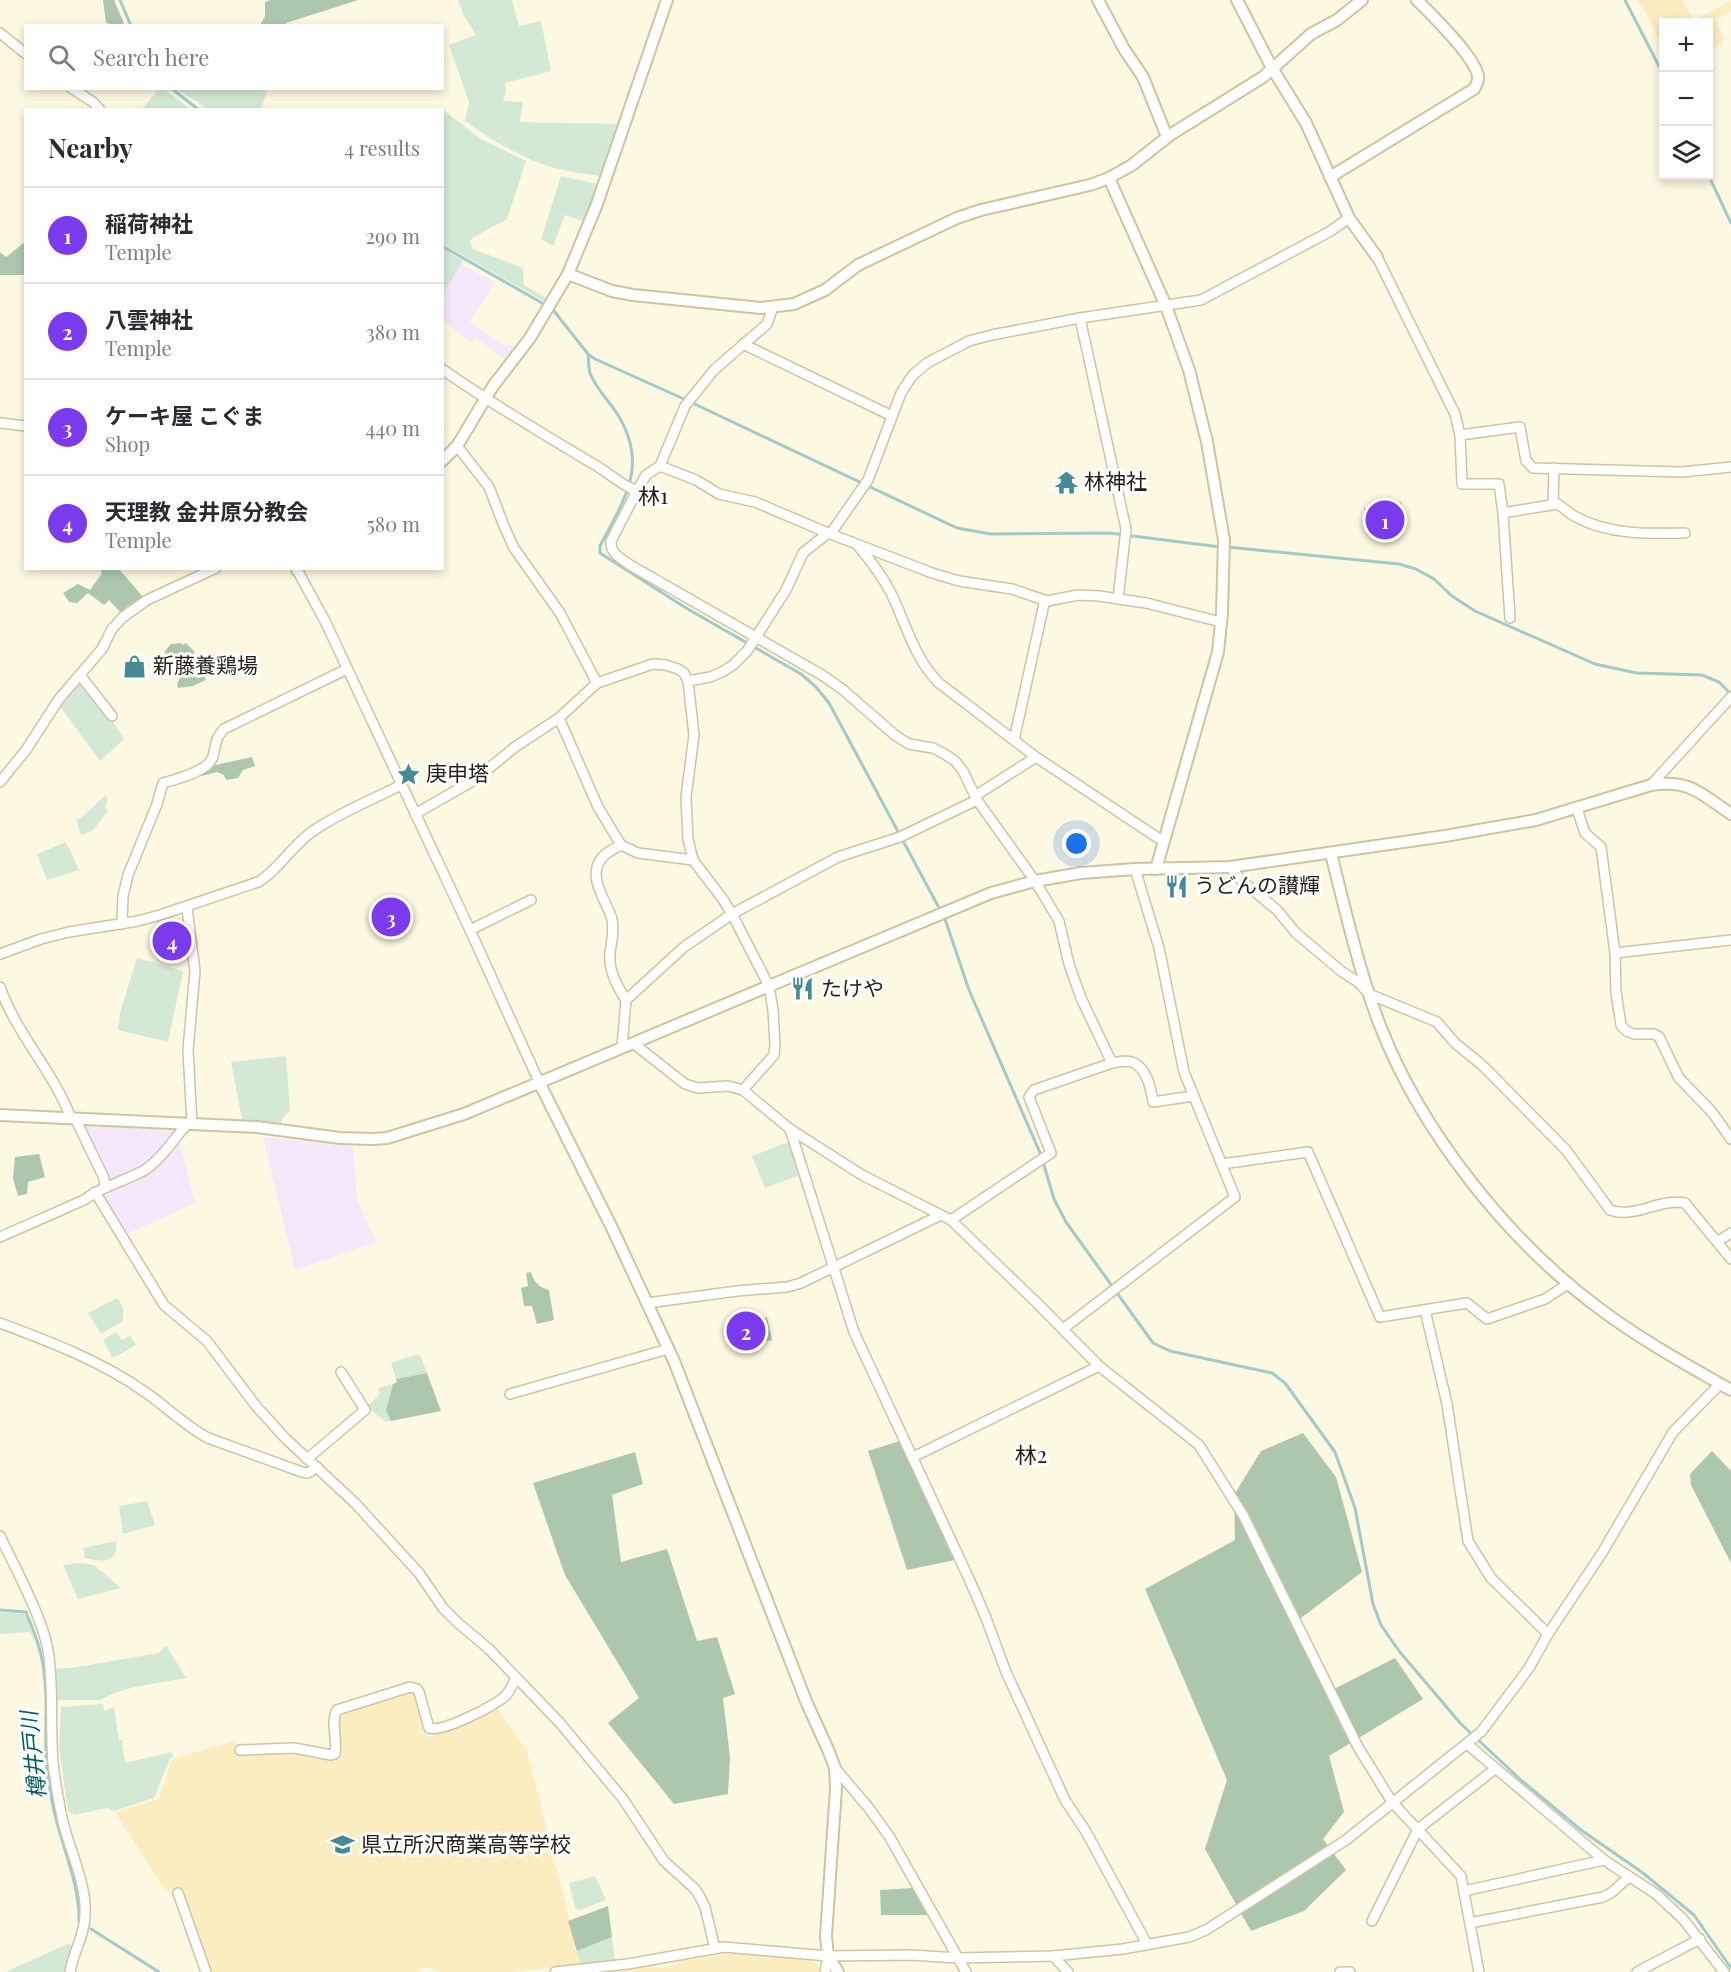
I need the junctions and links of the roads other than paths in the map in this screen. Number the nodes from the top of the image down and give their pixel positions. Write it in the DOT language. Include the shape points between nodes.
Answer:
graph roads {
  1 [pos="667,0"];
  2 [pos="1098,0"];
  3 [pos="1237,0"];
  4 [pos="1362,0"];
  5 [pos="1417,0"];
  6 [pos="0,33"];
  7 [pos="24,52"];
  8 [pos="1272,68"];
  9 [pos="74,90"];
  10 [pos="98,108"];
  11 [pos="1167,137"];
  12 [pos="1330,177"];
  13 [pos="1108,178"];
  14 [pos="1349,218"];
  15 [pos="1377,257"];
  16 [pos="568,274"];
  17 [pos="1166,306"];
  18 [pos="773,308"];
  19 [pos="1080,318"];
  20 [pos="743,344"];
  21 [pos="444,370"];
  22 [pos="485,400"];
  23 [pos="892,416"];
  24 [pos="0,423"];
  25 [pos="24,426"];
  26 [pos="1460,435"];
  27 [pos="457,446"];
  28 [pos="444,459"];
  29 [pos="660,466"];
  30 [pos="1731,466"];
  31 [pos="1554,468"];
  32 [pos="637,491"];
  33 [pos="1552,504"];
  34 [pos="1503,513"];
  35 [pos="830,533"];
  36 [pos="1684,533"];
  37 [pos="858,545"];
  38 [pos="212,570"];
  39 [pos="298,570"];
  40 [pos="1118,599"];
  41 [pos="1047,601"];
  42 [pos="1510,618"];
  43 [pos="1221,622"];
  44 [pos="756,637"];
  45 [pos="347,669"];
  46 [pos="80,675"];
  47 [pos="688,681"];
  48 [pos="597,683"];
  49 [pos="1730,698"];
  50 [pos="112,716"];
  51 [pos="559,718"];
  52 [pos="1014,740"];
  53 [pos="1036,756"];
  54 [pos="0,782"];
  55 [pos="401,785"];
  56 [pos="1651,785"];
  57 [pos="976,798"];
  58 [pos="1576,809"];
  59 [pos="415,814"];
  60 [pos="1731,814"];
  61 [pos="1164,842"];
  62 [pos="621,845"];
  63 [pos="1330,854"];
  64 [pos="693,860"];
  65 [pos="1230,867"];
  66 [pos="1156,868"];
  67 [pos="1135,869"];
  68 [pos="1035,881"];
  69 [pos="531,900"];
  70 [pos="187,908"];
  71 [pos="732,914"];
  72 [pos="122,924"];
  73 [pos="470,930"];
  74 [pos="1731,940"];
  75 [pos="1615,953"];
  76 [pos="0,954"];
  77 [pos="769,986"];
  78 [pos="0,987"];
  79 [pos="1369,994"];
  80 [pos="626,1000"];
  81 [pos="628,1045"];
  82 [pos="1112,1064"];
  83 [pos="539,1082"];
  84 [pos="743,1090"];
  85 [pos="1193,1096"];
  86 [pos="0,1115"];
  87 [pos="73,1118"];
  88 [pos="190,1124"];
  89 [pos="790,1130"];
  90 [pos="1731,1139"];
  91 [pos="1222,1164"];
  92 [pos="105,1188"];
  93 [pos="95,1192"];
  94 [pos="941,1215"];
  95 [pos="951,1220"];
  96 [pos="1731,1233"];
  97 [pos="0,1237"];
  98 [pos="1718,1241"];
  99 [pos="1731,1259"];
  100 [pos="833,1266"];
  101 [pos="1568,1284"];
  102 [pos="647,1302"];
  103 [pos="1425,1310"];
  104 [pos="0,1323"];
  105 [pos="1063,1329"];
  106 [pos="668,1349"];
  107 [pos="1099,1366"];
  108 [pos="341,1372"];
  109 [pos="1720,1384"];
  110 [pos="1731,1390"];
  111 [pos="510,1394"];
  112 [pos="913,1457"];
  113 [pos="307,1459"];
  114 [pos="317,1467"];
  115 [pos="0,1536"];
  116 [pos="1548,1634"];
  117 [pos="516,1678"];
  118 [pos="1467,1744"];
  119 [pos="240,1750"];
  120 [pos="835,1768"];
  121 [pos="1495,1769"];
  122 [pos="1392,1802"];
  123 [pos="1418,1829"];
  124 [pos="1604,1860"];
  125 [pos="1629,1877"];
  126 [pos="1464,1891"];
  127 [pos="178,1893"];
  128 [pos="1372,1921"];
  129 [pos="1470,1923"];
  130 [pos="1700,1940"];
  131 [pos="1147,1944"];
  132 [pos="715,1948"];
  133 [pos="828,1956"];
  134 [pos="1053,1956"];
  135 [pos="957,1958"];
  136 [pos="70,1972"];
  137 [pos="206,1972"];
  138 [pos="555,1972"];
  139 [pos="825,1972"];
  140 [pos="838,1972"];
  141 [pos="966,1972"];
  142 [pos="1068,1972"];
  143 [pos="1340,1972"];
  144 [pos="1350,1972"];
  145 [pos="1479,1972"];
  146 [pos="1637,1972"];
  147 [pos="1724,1972"];
  1 -- 16 [label="street" via="597,204"];
  2 -- 11 [label="street" via="1143,77"];
  3 -- 8 [label="street"];
  4 -- 8 [label="street" via="1311,34"];
  5 -- 12 [label="street" via="1460,45 1478,74 1477,84"];
  6 -- 7 [label="street"];
  8 -- 11 [label="street"];
  8 -- 12 [label="street" via="1306,123"];
  9 -- 10 [label="street"];
  11 -- 13 [label="street" via="1132,165"];
  12 -- 14 [label="street"];
  13 -- 17 [label="street"];
  13 -- 18 [label="street" via="957,218 858,265 812,297"];
  14 -- 15 [label="street"];
  14 -- 17 [label="street" via="1213,296"];
  15 -- 26 [label="street" via="1455,414"];
  16 -- 18 [label="street" via="633,295"];
  16 -- 22 [label="street"];
  17 -- 19 [label="street"];
  17 -- 43 [label="street" via="1189,370 1207,442 1224,540"];
  18 -- 20 [label="street" via="767,324"];
  19 -- 23 [label="street" via="992,335 953,349 912,376"];
  19 -- 40 [label="street" via="1126,529"];
  20 -- 23 [label="street"];
  20 -- 29 [label="street" via="714,370 684,406"];
  21 -- 22 [label="street"];
  22 -- 27 [label="street"];
  22 -- 32 [label="street"];
  23 -- 35 [label="street" via="868,480"];
  24 -- 25 [label="street"];
  26 -- 31 [label="street" via="1520,427 1526,461 1533,468"];
  26 -- 34 [label="street" via="1462,484 1499,484"];
  27 -- 28 [label="street"];
  27 -- 48 [label="street" via="489,487 514,548 560,613"];
  29 -- 32 [label="street" via="646,475"];
  29 -- 35 [label="street" via="720,494 755,502"];
  30 -- 31 [label="street" via="1682,472"];
  31 -- 33 [label="street"];
  32 -- 44 [label="street" via="611,541 613,553"];
  33 -- 34 [label="street"];
  33 -- 36 [label="street" via="1601,527 1648,534"];
  34 -- 42 [label="street"];
  35 -- 37 [label="street"];
  35 -- 44 [label="street" via="803,553 786,590"];
  37 -- 41 [label="street" via="959,581 1012,589"];
  37 -- 52 [label="street" via="889,590 927,671"];
  38 -- 46 [label="street" via="134,607 112,629 102,649"];
  39 -- 45 [label="street"];
  40 -- 41 [label="street" via="1078,595"];
  40 -- 43 [label="street"];
  41 -- 52 [label="street"];
  43 -- 61 [label="street" via="1212,678"];
  44 -- 47 [label="street" via="733,665"];
  44 -- 57 [label="street" via="842,688 896,736 909,744 933,748 955,761"];
  45 -- 55 [label="street"];
  45 -- 72 [label="street" via="224,729 216,739 208,766 163,783 128,874"];
  46 -- 50 [label="street"];
  46 -- 54 [label="street"];
  47 -- 48 [label="street" via="678,669 653,664"];
  47 -- 64 [label="street" via="694,735 686,797"];
  48 -- 51 [label="street"];
  49 -- 56 [label="street"];
  51 -- 59 [label="street" via="477,779"];
  51 -- 62 [label="street" via="598,807"];
  52 -- 53 [label="street"];
  53 -- 57 [label="street"];
  53 -- 61 [label="street"];
  55 -- 59 [label="street"];
  55 -- 70 [label="street" via="313,830 265,878"];
  56 -- 58 [label="street"];
  56 -- 60 [label="street" via="1666,782 1698,789"];
  57 -- 68 [label="street"];
  57 -- 71 [label="street" via="900,837 838,857"];
  58 -- 63 [label="street" via="1536,820"];
  58 -- 75 [label="street" via="1585,833 1601,847"];
  59 -- 73 [label="street"];
  61 -- 66 [label="street"];
  62 -- 64 [label="street" via="638,854"];
  62 -- 80 [label="street" via="599,861 596,880 613,925 611,971"];
  63 -- 65 [label="street"];
  63 -- 79 [label="street"];
  64 -- 71 [label="street"];
  65 -- 66 [label="street"];
  65 -- 79 [label="street" via="1296,933"];
  66 -- 67 [label="street"];
  67 -- 68 [label="street"];
  67 -- 85 [label="street" via="1159,948 1184,1072"];
  68 -- 77 [label="street" via="991,893"];
  68 -- 82 [label="street" via="1059,921 1081,998"];
  69 -- 73 [label="street"];
  70 -- 72 [label="street"];
  70 -- 88 [label="street" via="195,971 188,1049"];
  71 -- 77 [label="street"];
  71 -- 80 [label="street" via="684,947"];
  72 -- 76 [label="street" via="69,932"];
  73 -- 83 [label="street"];
  74 -- 75 [label="street"];
  75 -- 90 [label="street" via="1621,1025 1634,1034 1659,1037 1679,1078 1712,1112"];
  77 -- 81 [label="street"];
  77 -- 84 [label="street" via="774,1055"];
  78 -- 87 [label="street" via="21,1032 61,1092"];
  79 -- 98 [label="street" via="1437,1022 1566,1150 1610,1210 1630,1213 1670,1202 1686,1203"];
  79 -- 101 [label="street" via="1381,1030 1413,1095 1456,1161 1496,1213"];
  80 -- 81 [label="street"];
  81 -- 83 [label="street"];
  81 -- 84 [label="street" via="685,1084"];
  82 -- 85 [label="street" via="1125,1061 1138,1067 1150,1086 1153,1102"];
  82 -- 95 [label="street" via="1034,1090 1029,1097 1051,1153"];
  83 -- 88 [label="street" via="464,1114 387,1138 356,1139 257,1127"];
  83 -- 102 [label="street"];
  84 -- 89 [label="street"];
  85 -- 91 [label="street"];
  86 -- 87 [label="street"];
  87 -- 88 [label="street"];
  87 -- 92 [label="street" via="104,1178"];
  88 -- 92 [label="street" via="144,1170"];
  89 -- 94 [label="street" via="862,1175"];
  89 -- 100 [label="street"];
  91 -- 103 [label="street" via="1308,1152 1380,1317"];
  91 -- 105 [label="street" via="1235,1197"];
  92 -- 93 [label="street"];
  93 -- 97 [label="street"];
  93 -- 113 [label="street" via="164,1305 207,1341 256,1406"];
  94 -- 95 [label="street"];
  94 -- 100 [label="street"];
  95 -- 105 [label="street"];
  96 -- 98 [label="street"];
  98 -- 99 [label="street"];
  100 -- 102 [label="street" via="787,1287"];
  100 -- 112 [label="street" via="854,1332"];
  101 -- 103 [label="street" via="1545,1299 1487,1319 1467,1303"];
  101 -- 109 [label="street" via="1660,1350"];
  102 -- 106 [label="street"];
  103 -- 116 [label="street" via="1447,1404 1468,1541 1491,1578"];
  104 -- 114 [label="street" via="116,1373 208,1438 302,1472"];
  105 -- 107 [label="street"];
  106 -- 111 [label="street"];
  106 -- 120 [label="street"];
  107 -- 112 [label="street"];
  107 -- 122 [label="street" via="1198,1446 1243,1515 1358,1747"];
  108 -- 113 [label="street" via="365,1410"];
  109 -- 110 [label="street"];
  109 -- 116 [label="street" via="1674,1432"];
  112 -- 131 [label="street" via="1065,1800"];
  113 -- 114 [label="street"];
  114 -- 117 [label="street" via="419,1573 443,1608"];
  115 -- 136 [label="street" via="47,1647 53,1762 86,1913"];
  116 -- 118 [label="street" via="1529,1668 1481,1732"];
  117 -- 119 [label="street" via="505,1697 438,1729 429,1728 419,1692 410,1687 337,1710 334,1754 294,1748"];
  117 -- 132 [label="street" via="622,1799 664,1861 694,1889 705,1907"];
  118 -- 121 [label="street"];
  118 -- 122 [label="street"];
  120 -- 133 [label="street"];
  120 -- 135 [label="street" via="889,1836"];
  121 -- 123 [label="street"];
  121 -- 124 [label="street"];
  122 -- 123 [label="street"];
  122 -- 131 [label="street" via="1346,1840 1206,1930 1189,1938"];
  123 -- 126 [label="street" via="1456,1868"];
  123 -- 128 [label="street"];
  124 -- 125 [label="street"];
  124 -- 126 [label="street"];
  125 -- 129 [label="street" via="1603,1897"];
  125 -- 130 [label="street" via="1656,1894"];
  126 -- 129 [label="street"];
  127 -- 137 [label="street"];
  129 -- 145 [label="street"];
  130 -- 146 [label="street"];
  130 -- 147 [label="street"];
  131 -- 134 [label="street"];
  132 -- 133 [label="street"];
  132 -- 138 [label="street"];
  133 -- 135 [label="street"];
  133 -- 139 [label="street"];
  133 -- 140 [label="street"];
  134 -- 135 [label="street"];
  134 -- 142 [label="street"];
  135 -- 141 [label="street"];
  143 -- 144 [label="street"];
}
